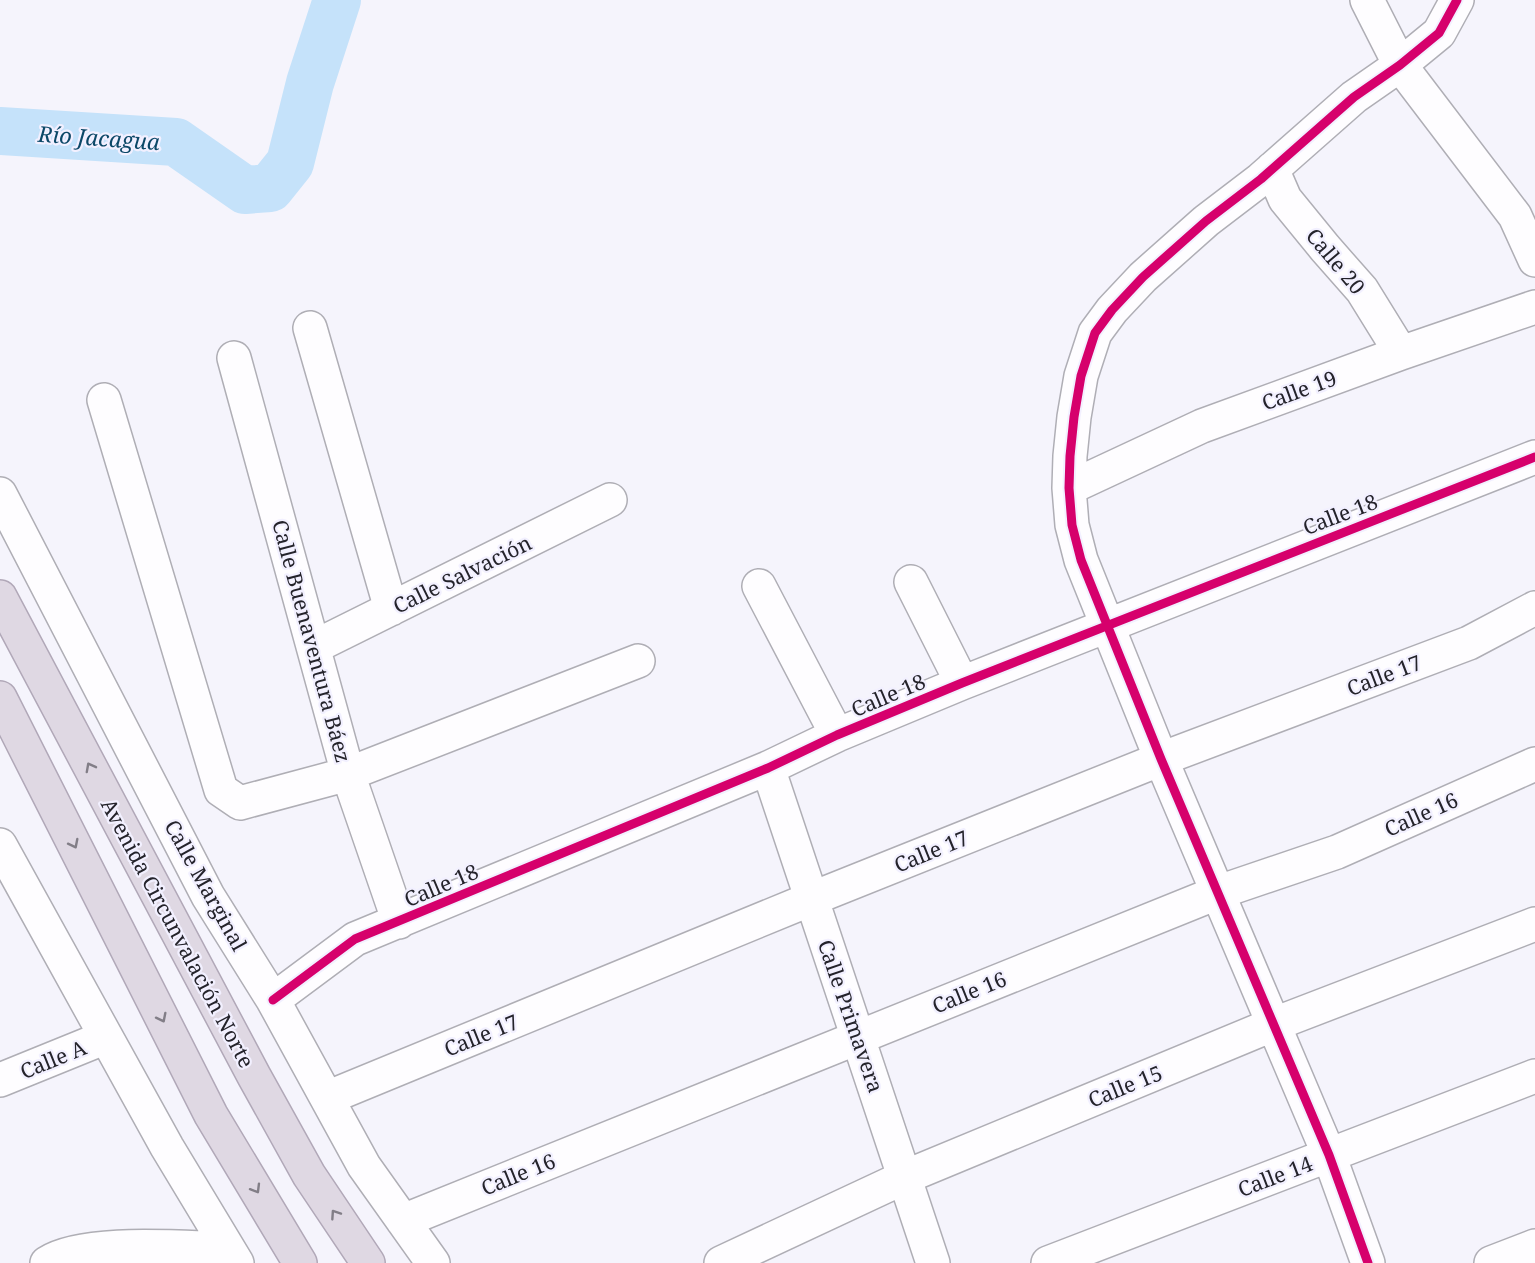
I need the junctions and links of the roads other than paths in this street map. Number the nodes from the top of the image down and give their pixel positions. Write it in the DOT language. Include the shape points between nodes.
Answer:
graph roads {
  1 [pos="1367,0"];
  2 [pos="1457,0"];
  3 [pos="1400,65"];
  4 [pos="1272,169"];
  5 [pos="1535,260"];
  6 [pos="1535,307"];
  7 [pos="310,328"];
  8 [pos="1401,353"];
  9 [pos="234,358"];
  10 [pos="104,400"];
  11 [pos="1535,457"];
  12 [pos="1069,488"];
  13 [pos="0,494"];
  14 [pos="610,501"];
  15 [pos="911,582"];
  16 [pos="759,586"];
  17 [pos="0,597"];
  18 [pos="1535,608"];
  19 [pos="391,609"];
  20 [pos="1108,624"];
  21 [pos="314,647"];
  22 [pos="638,661"];
  23 [pos="962,683"];
  24 [pos="0,698"];
  25 [pos="837,735"];
  26 [pos="1161,759"];
  27 [pos="1535,764"];
  28 [pos="768,768"];
  29 [pos="348,774"];
  30 [pos="0,845"];
  31 [pos="1219,892"];
  32 [pos="812,899"];
  33 [pos="399,922"];
  34 [pos="1535,924"];
  35 [pos="273,1000"];
  36 [pos="1272,1026"];
  37 [pos="106,1037"];
  38 [pos="858,1037"];
  39 [pos="1535,1077"];
  40 [pos="0,1080"];
  41 [pos="327,1098"];
  42 [pos="1329,1155"];
  43 [pos="905,1177"];
  44 [pos="403,1221"];
  45 [pos="1535,1246"];
  46 [pos="232,1256"];
  47 [pos="47,1263"];
  48 [pos="300,1263"];
  49 [pos="368,1263"];
  50 [pos="433,1263"];
  51 [pos="721,1263"];
  52 [pos="933,1263"];
  53 [pos="1048,1263"];
  54 [pos="1368,1263"];
  55 [pos="1491,1263"];
  1 -- 3 [label="street"];
  2 -- 3 [label="street" via="1439,33"];
  3 -- 4 [label="street" via="1354,97"];
  3 -- 5 [label="street" via="1515,216"];
  4 -- 8 [label="street, Calle 20" via="1285,199 1362,290"];
  4 -- 12 [label="street" via="1143,277 1095,333 1081,376 1074,417"];
  6 -- 8 [label="street, Calle 19"];
  7 -- 19 [label="street"];
  8 -- 12 [label="street, Calle 19" via="1202,426"];
  9 -- 21 [label="street, Calle Buenaventura Báez"];
  10 -- 29 [label="street" via="221,790 240,803"];
  11 -- 20 [label="street, Calle 18"];
  12 -- 20 [label="street" via="1072,525 1081,560"];
  13 -- 35 [label="street, Calle Marginal" via="208,896"];
  14 -- 19 [label="street, Calle Salvación"];
  15 -- 23 [label="street"];
  16 -- 25 [label="street"];
  49 -- 17 [label="highway, Avenida Circunvalación Norte, one-way" via="309,1175 254,1076"];
  18 -- 26 [label="street, Calle 17" via="1469,643"];
  19 -- 21 [label="street, Calle Salvación"];
  20 -- 23 [label="street, Calle 18"];
  20 -- 26 [label="street"];
  21 -- 29 [label="street, Calle Buenaventura Báez"];
  22 -- 29 [label="street"];
  23 -- 25 [label="street, Calle 18"];
  24 -- 48 [label="highway, one-way" via="211,1115"];
  25 -- 28 [label="street, Calle 18"];
  26 -- 31 [label="street"];
  26 -- 32 [label="street, Calle 17"];
  27 -- 31 [label="street, Calle 16" via="1337,852"];
  28 -- 32 [label="street, Calle Primavera"];
  28 -- 33 [label="street, Calle 18"];
  29 -- 33 [label="street, Calle Buenaventura Báez"];
  30 -- 37 [label="street"];
  31 -- 36 [label="street"];
  31 -- 38 [label="street, Calle 16"];
  32 -- 38 [label="street, Calle Primavera"];
  32 -- 41 [label="street, Calle 17"];
  33 -- 35 [label="street, Calle 18" via="355,939"];
  34 -- 36 [label="street, Calle 15"];
  35 -- 41 [label="street, Calle Marginal"];
  36 -- 42 [label="street"];
  36 -- 43 [label="street, Calle 15"];
  37 -- 40 [label="street, Calle A"];
  37 -- 46 [label="street"];
  38 -- 43 [label="street, Calle Primavera"];
  38 -- 44 [label="street, Calle 16"];
  39 -- 42 [label="street, Calle 14"];
  41 -- 44 [label="street, Calle Marginal" via="364,1167"];
  42 -- 53 [label="street, Calle 14"];
  42 -- 54 [label="street"];
  43 -- 51 [label="street, Calle 15"];
  43 -- 52 [label="street, Calle Primavera"];
  44 -- 50 [label="street, Calle Marginal"];
  45 -- 55 [label="street"];
  46 -- 47 [label="street" via="106,1247 58,1256"];
}
